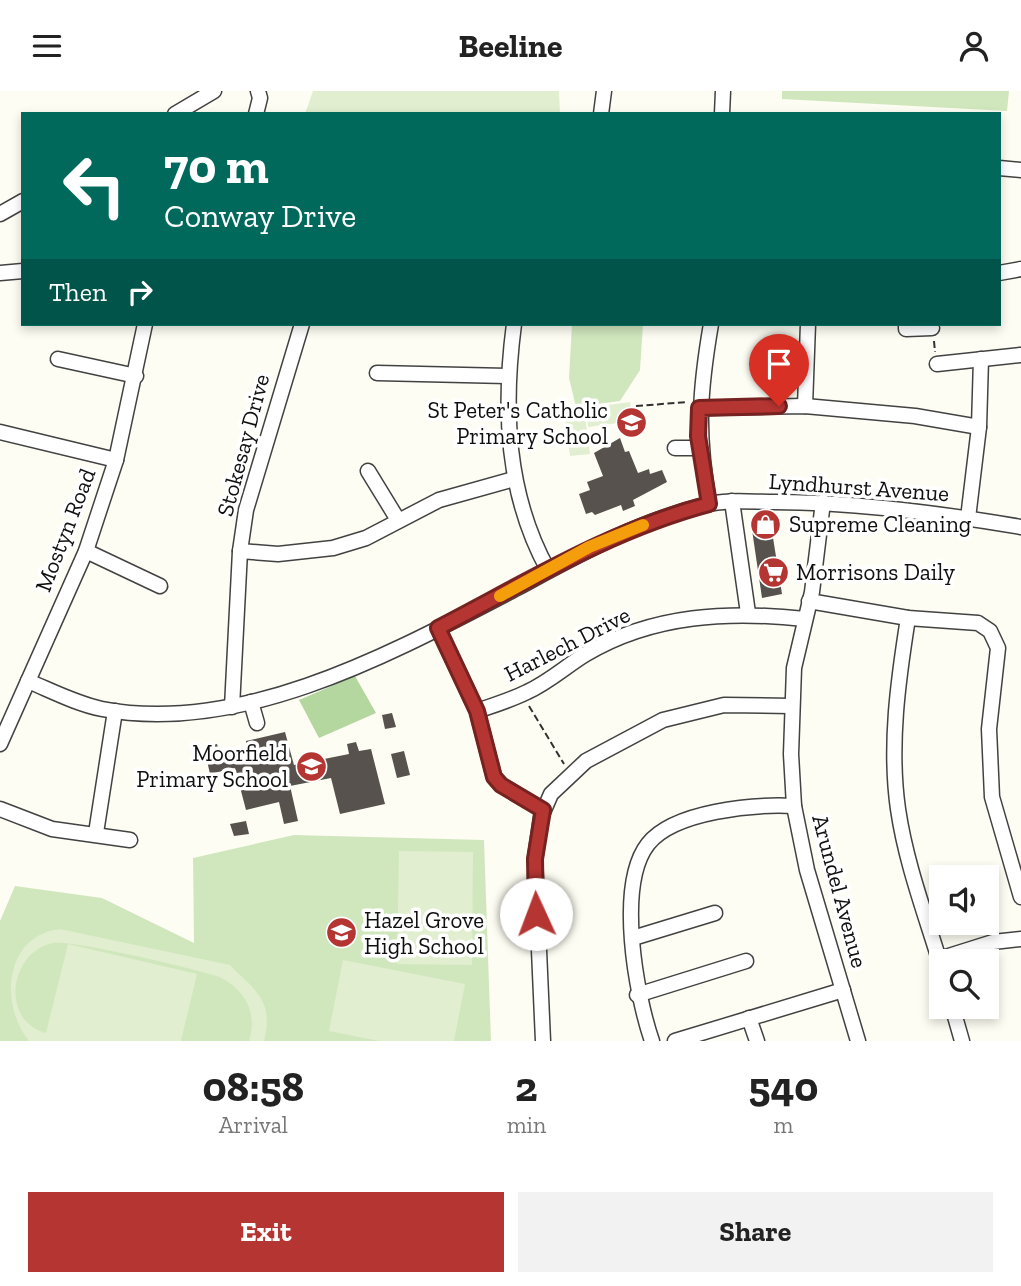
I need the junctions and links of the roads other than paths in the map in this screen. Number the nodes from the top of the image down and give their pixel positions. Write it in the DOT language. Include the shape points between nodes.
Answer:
graph roads {
  1 [pos="214,91"];
  2 [pos="258,91"];
  3 [pos="604,91"];
  4 [pos="723,91"];
  5 [pos="178,112"];
  6 [pos="257,112"];
  7 [pos="601,112"];
  8 [pos="722,112"];
  9 [pos="1001,168"];
  10 [pos="1021,170"];
  11 [pos="21,202"];
  12 [pos="0,214"];
  13 [pos="1021,269"];
  14 [pos="21,271"];
  15 [pos="0,273"];
  16 [pos="1001,273"];
  17 [pos="145,326"];
  18 [pos="301,326"];
  19 [pos="514,326"];
  20 [pos="711,326"];
  21 [pos="808,326"];
  22 [pos="902,327"];
  23 [pos="932,328"];
  24 [pos="1020,355"];
  25 [pos="58,359"];
  26 [pos="981,359"];
  27 [pos="937,364"];
  28 [pos="377,373"];
  29 [pos="136,376"];
  30 [pos="507,376"];
  31 [pos="699,405"];
  32 [pos="805,406"];
  33 [pos="979,427"];
  34 [pos="0,432"];
  35 [pos="675,448"];
  36 [pos="700,448"];
  37 [pos="116,460"];
  38 [pos="368,471"];
  39 [pos="514,479"];
  40 [pos="732,502"];
  41 [pos="823,502"];
  42 [pos="709,504"];
  43 [pos="968,518"];
  44 [pos="398,520"];
  45 [pos="1021,527"];
  46 [pos="86,551"];
  47 [pos="240,551"];
  48 [pos="548,570"];
  49 [pos="160,586"];
  50 [pos="809,601"];
  51 [pos="748,613"];
  52 [pos="908,618"];
  53 [pos="805,619"];
  54 [pos="438,628"];
  55 [pos="28,681"];
  56 [pos="251,702"];
  57 [pos="791,706"];
  58 [pos="232,707"];
  59 [pos="115,711"];
  60 [pos="477,711"];
  61 [pos="257,723"];
  62 [pos="0,744"];
  63 [pos="793,806"];
  64 [pos="0,809"];
  65 [pos="543,810"];
  66 [pos="96,833"];
  67 [pos="130,840"];
  68 [pos="1021,897"];
  69 [pos="715,913"];
  70 [pos="633,938"];
  71 [pos="1021,939"];
  72 [pos="935,949"];
  73 [pos="976,949"];
  74 [pos="746,961"];
  75 [pos="843,990"];
  76 [pos="637,995"];
  77 [pos="750,1018"];
  78 [pos="956,1019"];
  79 [pos="543,1041"];
  80 [pos="652,1041"];
  81 [pos="675,1041"];
  82 [pos="757,1041"];
  83 [pos="858,1041"];
  84 [pos="962,1041"];
  1 -- 5 [label="street"];
  2 -- 6 [label="street"];
  3 -- 7 [label="street"];
  4 -- 8 [label="street"];
  9 -- 10 [label="street"];
  11 -- 12 [label="street"];
  13 -- 16 [label="street"];
  14 -- 15 [label="street"];
  17 -- 29 [label="street, Mostyn Road"];
  18 -- 47 [label="street, Stokesay Drive" via="246,510"];
  19 -- 30 [label="street"];
  20 -- 31 [label="street"];
  21 -- 32 [label="street"];
  22 -- 23 [label="street"];
  24 -- 26 [label="street"];
  25 -- 29 [label="street"];
  26 -- 27 [label="street"];
  26 -- 33 [label="street"];
  28 -- 30 [label="street"];
  29 -- 37 [label="street, Mostyn Road"];
  30 -- 39 [label="street"];
  31 -- 32 [label="street"];
  31 -- 36 [label="street"];
  32 -- 33 [label="street"];
  33 -- 43 [label="street"];
  34 -- 37 [label="street"];
  35 -- 36 [label="street"];
  36 -- 42 [label="street"];
  37 -- 46 [label="street, Mostyn Road"];
  38 -- 44 [label="street"];
  39 -- 44 [label="street" via="439,500"];
  39 -- 48 [label="street" via="528,531"];
  40 -- 41 [label="street, Lyndhurst Avenue"];
  40 -- 42 [label="street, Lyndhurst Avenue"];
  40 -- 51 [label="street"];
  41 -- 43 [label="street, Lyndhurst Avenue"];
  41 -- 50 [label="street, Arundel Avenue"];
  42 -- 48 [label="street, Lyndhurst Avenue" via="618,534"];
  43 -- 45 [label="street, Lyndhurst Avenue"];
  44 -- 47 [label="street" via="366,538 333,548 278,555"];
  46 -- 49 [label="street"];
  46 -- 55 [label="street, Mostyn Road"];
  47 -- 58 [label="street, Stokesay Drive"];
  48 -- 54 [label="street, Lyndhurst Avenue"];
  50 -- 52 [label="street"];
  50 -- 53 [label="street, Arundel Avenue"];
  51 -- 53 [label="street, Harlech Drive"];
  51 -- 60 [label="street, Harlech Drive" via="653,626 587,654 522,694"];
  52 -- 68 [label="street" via="978,623 990,631 998,648 989,729 992,797"];
  52 -- 72 [label="street" via="895,707 898,808"];
  53 -- 57 [label="street, Arundel Avenue"];
  54 -- 56 [label="street, Lyndhurst Avenue" via="281,695"];
  54 -- 60 [label="street"];
  55 -- 59 [label="street, Lyndhurst Avenue"];
  55 -- 62 [label="street, Mostyn Road"];
  56 -- 58 [label="street, Lyndhurst Avenue"];
  56 -- 61 [label="street"];
  57 -- 63 [label="street, Arundel Avenue"];
  57 -- 65 [label="street" via="724,705 663,720 586,761 551,794"];
  58 -- 59 [label="street, Lyndhurst Avenue" via="164,714"];
  59 -- 66 [label="street"];
  60 -- 65 [label="street" via="494,777"];
  63 -- 70 [label="street" via="715,813 686,821 650,842 633,883"];
  63 -- 75 [label="street, Arundel Avenue"];
  64 -- 66 [label="street" via="52,829"];
  65 -- 79 [label="street" via="535,872"];
  66 -- 67 [label="street"];
  69 -- 70 [label="street"];
  70 -- 76 [label="street"];
  71 -- 73 [label="street"];
  74 -- 76 [label="street"];
  75 -- 77 [label="street"];
  75 -- 83 [label="street, Arundel Avenue"];
  76 -- 80 [label="street"];
  77 -- 81 [label="street"];
  77 -- 82 [label="street"];
  78 -- 84 [label="street"];
}
